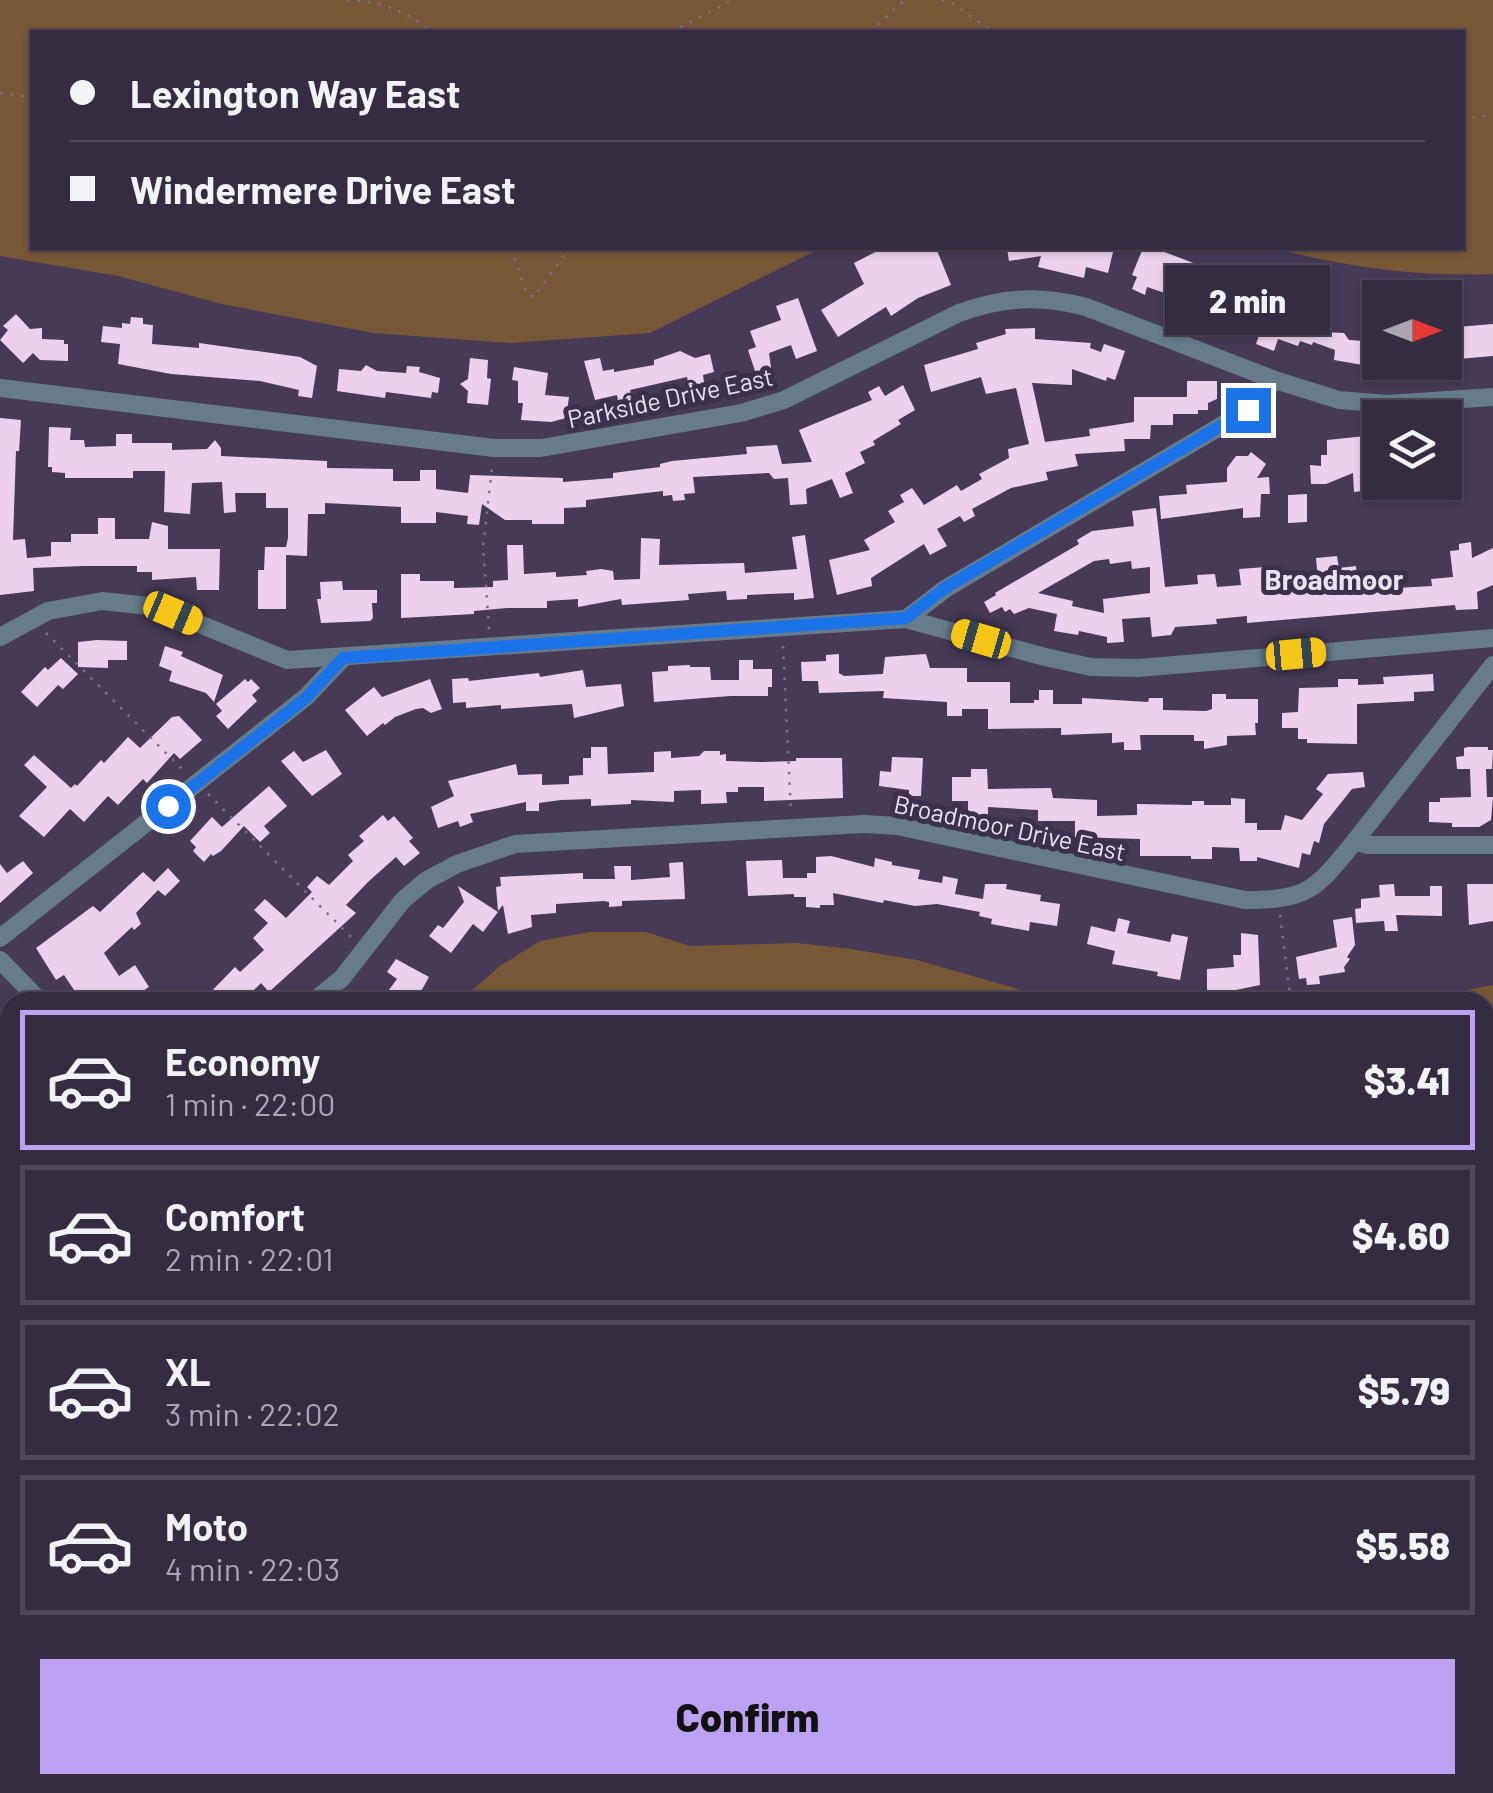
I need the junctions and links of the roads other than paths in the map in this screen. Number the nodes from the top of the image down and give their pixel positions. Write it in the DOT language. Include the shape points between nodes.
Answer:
graph roads {
  1 [pos="1275,380"];
  2 [pos="0,388"];
  3 [pos="1493,396"];
  4 [pos="906,618"];
  5 [pos="0,637"];
  6 [pos="1493,638"];
  7 [pos="343,658"];
  8 [pos="1493,665"];
  9 [pos="1355,841"];
  10 [pos="1493,845"];
  11 [pos="0,938"];
  12 [pos="0,960"];
  13 [pos="31,992"];
  14 [pos="326,992"];
  1 -- 2 [label="street, Parkside Drive East" via="1086,307 1022,298 958,313 784,400 531,449"];
  1 -- 3 [label="street, Parkside Drive East" via="1339,400 1387,404"];
  1 -- 4 [label="street" via="1248,410 945,588"];
  4 -- 6 [label="street" via="1044,657 1138,668"];
  4 -- 7 [label="street"];
  5 -- 7 [label="street" via="60,608 119,602 173,613 288,660"];
  7 -- 11 [label="street" via="306,698"];
  8 -- 9 [label="street, Broadmoor Drive East"];
  9 -- 10 [label="street"];
  9 -- 14 [label="street, Broadmoor Drive East" via="1324,880 1279,900 1210,894 897,826 515,844 427,880"];
  12 -- 13 [label="street"];
}
